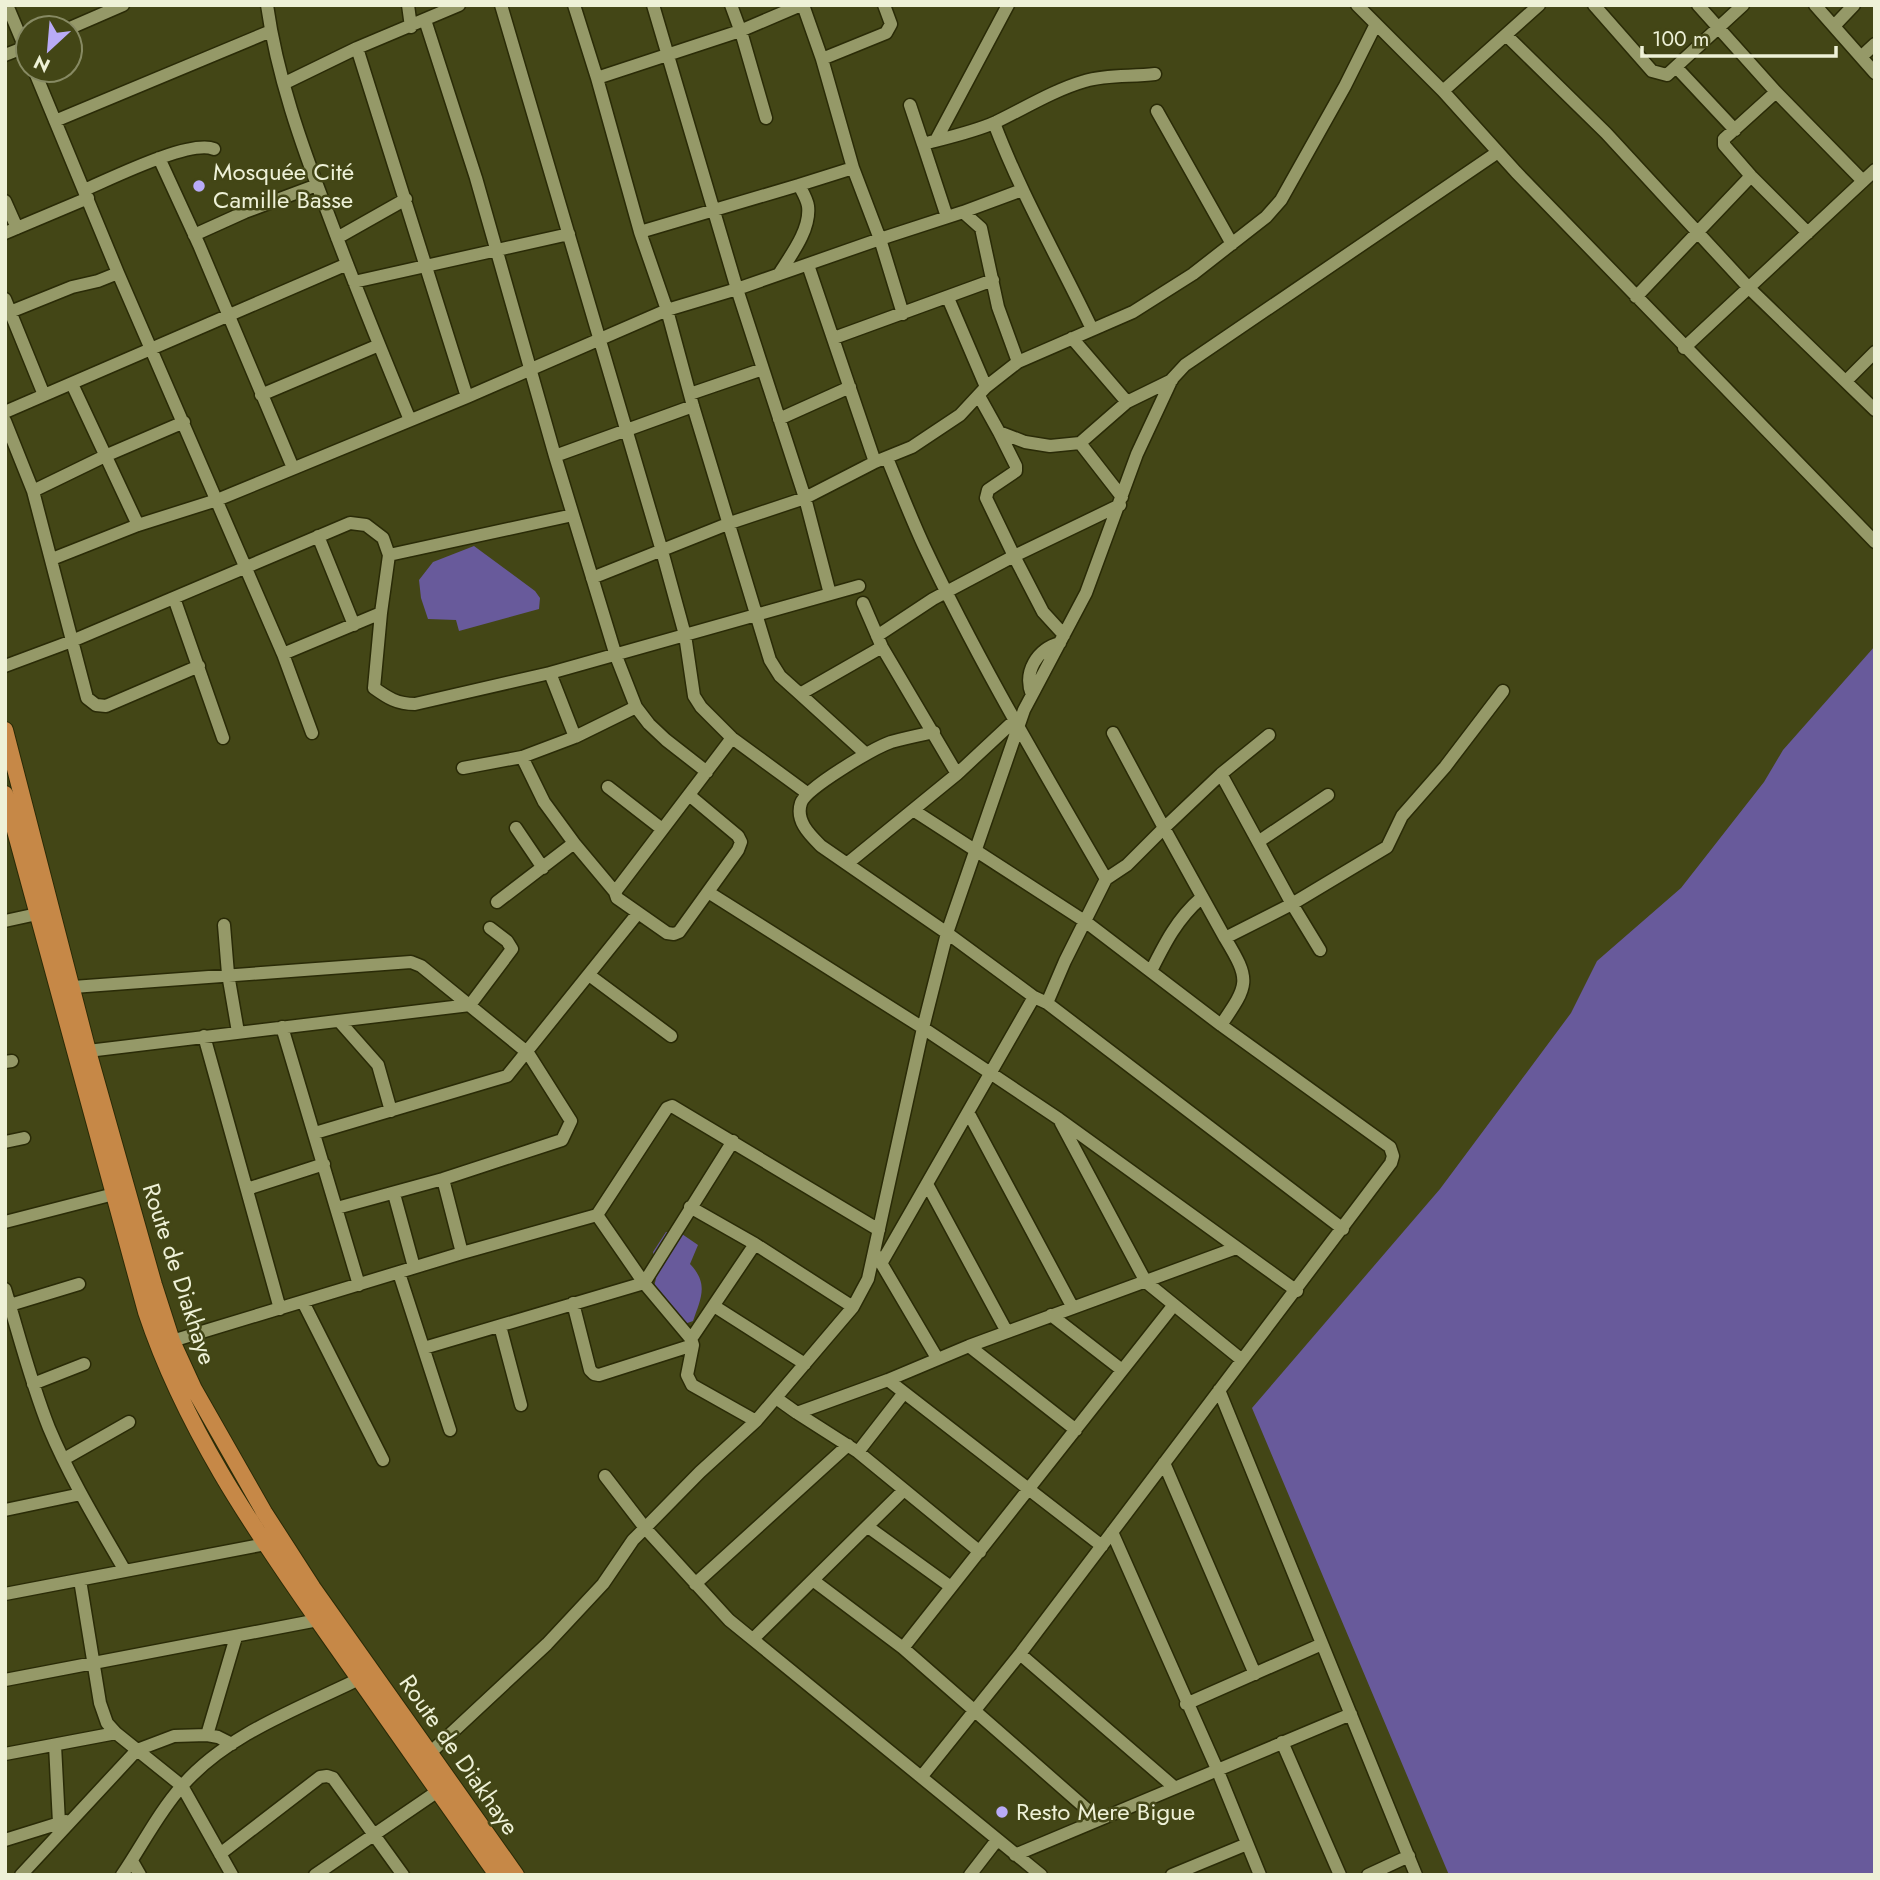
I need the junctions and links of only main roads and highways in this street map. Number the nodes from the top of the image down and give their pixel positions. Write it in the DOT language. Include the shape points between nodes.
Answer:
graph roads {
  1 [pos="5,732"];
  2 [pos="5,794"];
  3 [pos="497,1875"];
  4 [pos="516,1875"];
  1 -- 4 [label="main road, Route de Diakhaye" via="88,1051 172,1341 224,1445 282,1540"];
  2 -- 3 [label="main road, Route de Diakhaye" via="146,1312 170,1378 265,1544"];
}
